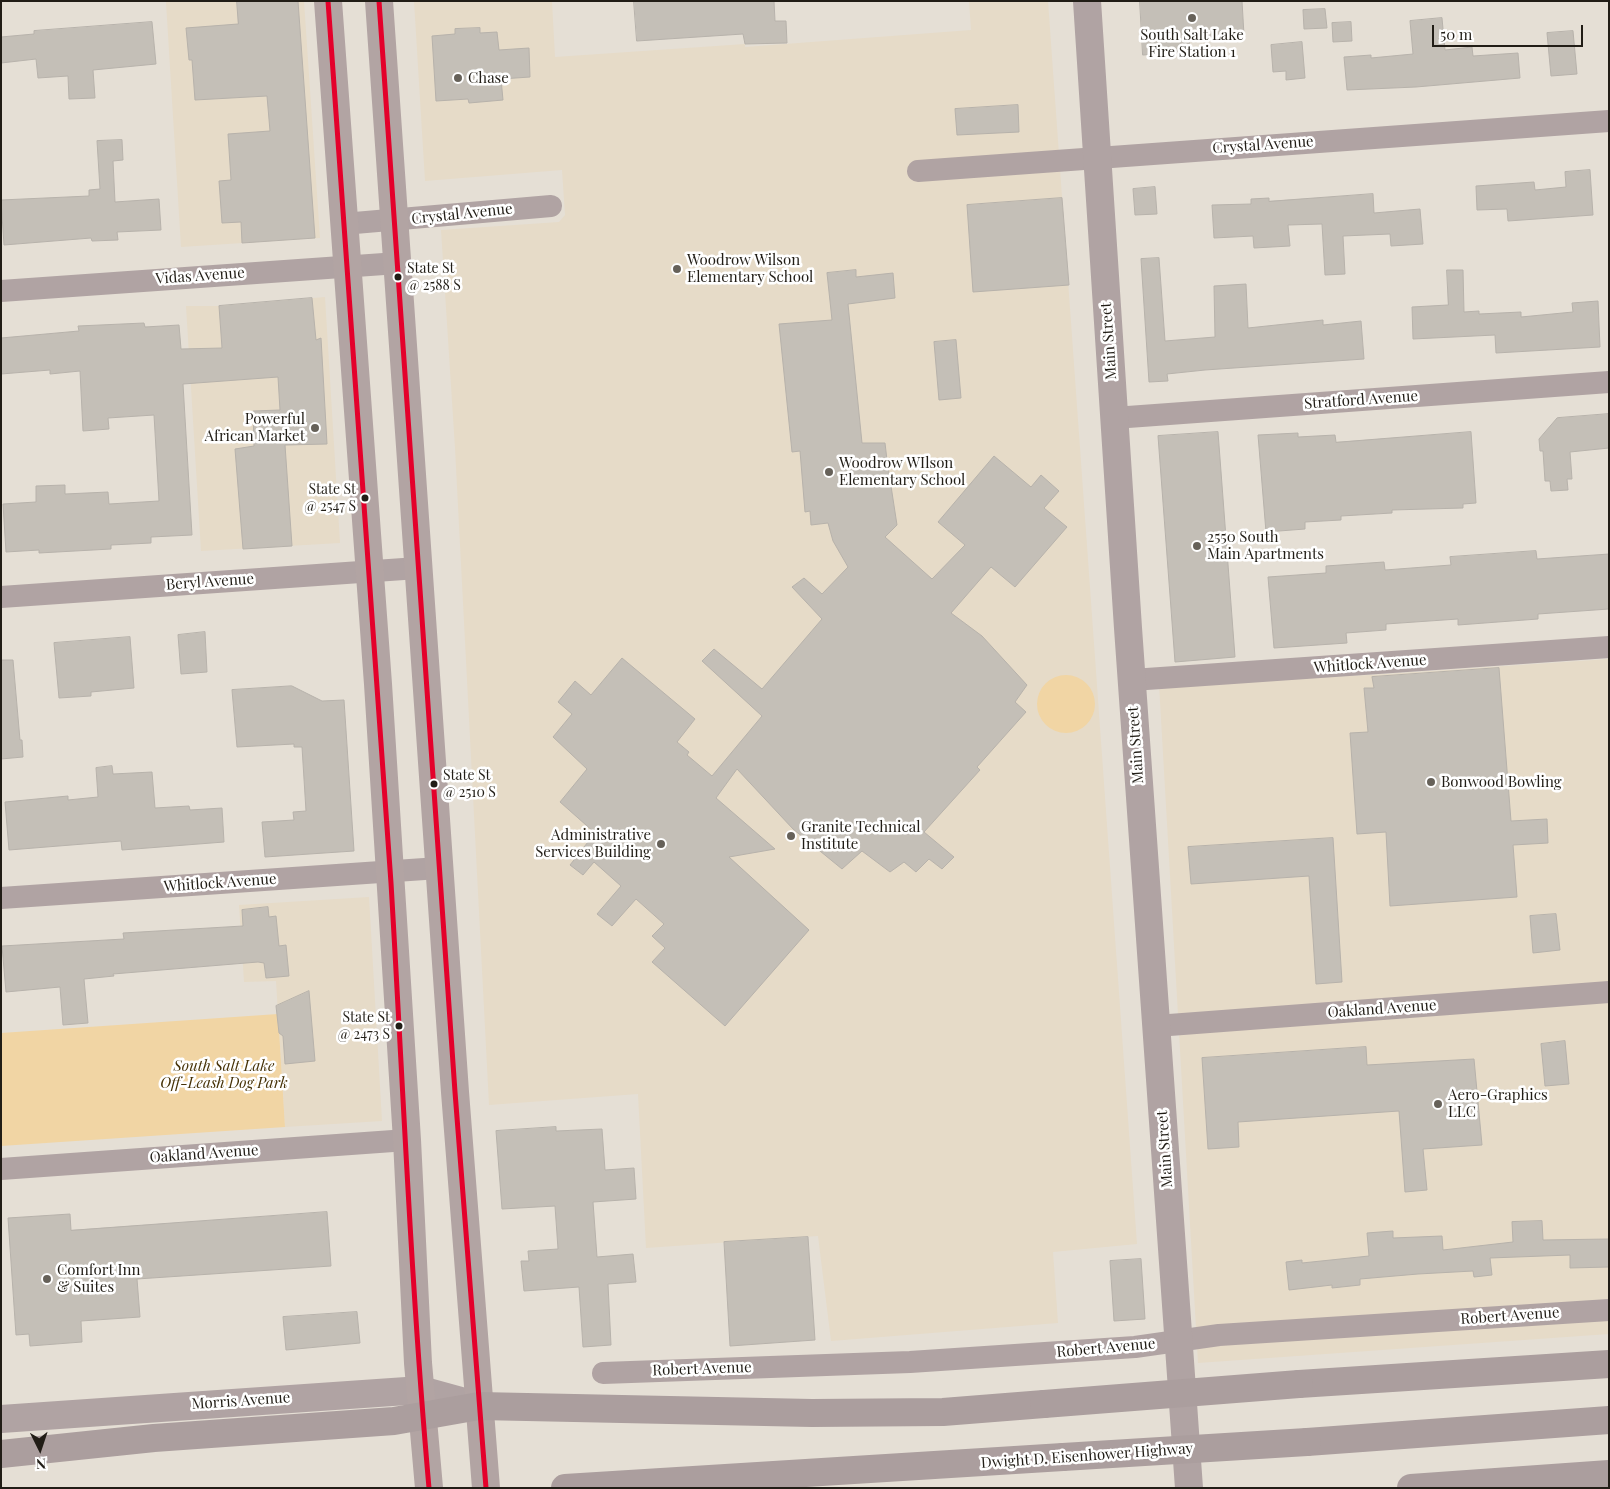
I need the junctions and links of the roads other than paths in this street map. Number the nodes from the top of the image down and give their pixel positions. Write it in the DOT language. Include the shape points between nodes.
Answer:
graph roads {
  1 [pos="328,1"];
  2 [pos="379,1"];
  3 [pos="1087,1"];
  4 [pos="1609,121"];
  5 [pos="1098,158"];
  6 [pos="918,171"];
  7 [pos="551,206"];
  8 [pos="394,221"];
  9 [pos="343,224"];
  10 [pos="398,262"];
  11 [pos="347,266"];
  12 [pos="1,290"];
  13 [pos="1609,382"];
  14 [pos="1114,418"];
  15 [pos="418,568"];
  16 [pos="370,570"];
  17 [pos="1,597"];
  18 [pos="1609,647"];
  19 [pos="1132,680"];
  20 [pos="439,868"];
  21 [pos="390,872"];
  22 [pos="1,898"];
  23 [pos="1609,992"];
  24 [pos="1156,1026"];
  25 [pos="407,1140"];
  26 [pos="1,1169"];
  27 [pos="1609,1310"];
  28 [pos="1178,1341"];
  29 [pos="1609,1364"];
  30 [pos="603,1373"];
  31 [pos="422,1403"];
  32 [pos="479,1406"];
  33 [pos="1,1419"];
  34 [pos="1609,1420"];
  35 [pos="1,1454"];
  36 [pos="1609,1474"];
  37 [pos="572,1487"];
  38 [pos="428,1488"];
  39 [pos="486,1488"];
  40 [pos="565,1488"];
  41 [pos="1189,1488"];
  42 [pos="1411,1488"];
  1 -- 9 [label="main road"];
  2 -- 8 [label="main road"];
  3 -- 5 [label="street, Main Street"];
  4 -- 5 [label="street, Crystal Avenue"];
  5 -- 6 [label="street, Crystal Avenue"];
  5 -- 14 [label="street, Main Street"];
  7 -- 8 [label="street, Crystal Avenue"];
  8 -- 9 [label="street, Crystal Avenue"];
  8 -- 10 [label="main road"];
  9 -- 11 [label="main road"];
  10 -- 11 [label="street, Vidas Avenue"];
  10 -- 15 [label="main road"];
  11 -- 12 [label="street, Vidas Avenue"];
  11 -- 16 [label="main road"];
  13 -- 14 [label="street, Stratford Avenue"];
  14 -- 19 [label="street, Main Street"];
  15 -- 16 [label="street, Beryl Avenue"];
  15 -- 20 [label="main road"];
  16 -- 17 [label="street, Beryl Avenue"];
  16 -- 21 [label="main road"];
  18 -- 19 [label="street, Whitlock Avenue"];
  19 -- 24 [label="street, Main Street"];
  20 -- 21 [label="street, Whitlock Avenue"];
  20 -- 32 [label="main road"];
  21 -- 22 [label="street, Whitlock Avenue"];
  21 -- 25 [label="main road"];
  23 -- 24 [label="street, Oakland Avenue"];
  24 -- 28 [label="street, Main Street"];
  25 -- 26 [label="street, Oakland Avenue"];
  25 -- 31 [label="main road"];
  27 -- 28 [label="street, Robert Avenue" via="1219,1335"];
  28 -- 30 [label="street, Robert Avenue" via="1135,1347 910,1362"];
  28 -- 41 [label="street, Main Street"];
  29 -- 32 [label="highway, bridge" via="943,1412 821,1413"];
  31 -- 32 [label="highway"];
  31 -- 33 [label="street, Morris Avenue"];
  31 -- 35 [label="highway" via="394,1421 154,1438"];
  31 -- 38 [label="main road"];
  32 -- 39 [label="main road"];
  34 -- 37 [label="highway, Dwight D. Eisenhower Highway, bridge"];
  36 -- 42 [label="highway"];
  37 -- 40 [label="highway, Dwight D. Eisenhower Highway"];
}
